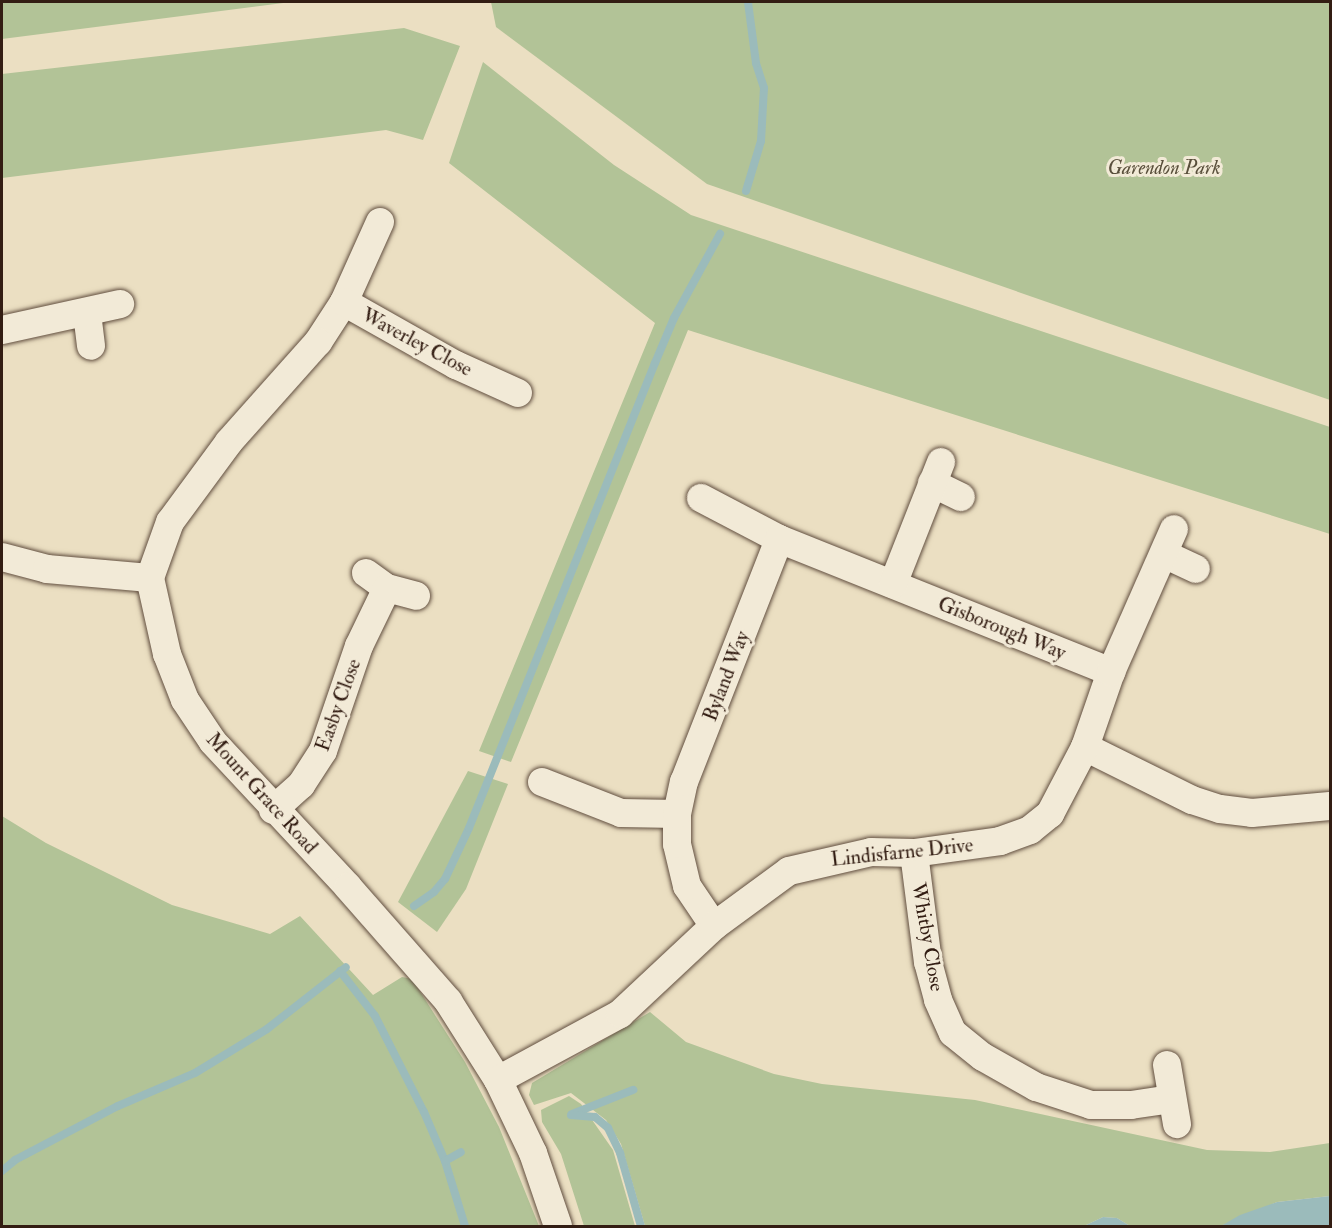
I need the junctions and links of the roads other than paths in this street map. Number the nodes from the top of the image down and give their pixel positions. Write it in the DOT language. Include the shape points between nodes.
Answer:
graph roads {
  1 [pos="380,222"];
  2 [pos="344,302"];
  3 [pos="120,304"];
  4 [pos="87,313"];
  5 [pos="2,330"];
  6 [pos="91,346"];
  7 [pos="518,393"];
  8 [pos="961,497"];
  9 [pos="701,498"];
  10 [pos="779,539"];
  11 [pos="2,556"];
  12 [pos="1196,568"];
  13 [pos="150,578"];
  14 [pos="893,584"];
  15 [pos="416,596"];
  16 [pos="1111,672"];
  17 [pos="1085,747"];
  18 [pos="556,782"];
  19 [pos="1330,806"];
  20 [pos="273,810"];
  21 [pos="677,814"];
  22 [pos="914,853"];
  23 [pos="714,926"];
  24 [pos="1167,1065"];
  25 [pos="498,1080"];
  26 [pos="558,1227"];
  1 -- 2 [label="street"];
  2 -- 7 [label="street, Waverley Close" via="494,372"];
  2 -- 13 [label="street" via="318,342 229,442 176,513"];
  3 -- 4 [label="street"];
  4 -- 5 [label="street"];
  4 -- 6 [label="street"];
  8 -- 14 [label="street" via="937,473"];
  9 -- 10 [label="street, Gisborough Way"];
  10 -- 14 [label="street, Gisborough Way"];
  10 -- 21 [label="street, Byland Way" via="684,782"];
  11 -- 13 [label="street" via="47,569"];
  12 -- 16 [label="street, Lindisfarne Drive" via="1169,542"];
  13 -- 20 [label="street, Mount Grace Road" via="168,654 185,700 213,742"];
  14 -- 16 [label="street, Gisborough Way"];
  15 -- 20 [label="street, Easby Close" via="376,581 359,646 323,751 301,785"];
  16 -- 17 [label="street, Lindisfarne Drive"];
  17 -- 19 [label="street" via="1192,800 1220,808 1252,813"];
  17 -- 22 [label="street, Lindisfarne Drive" via="1050,814 1030,830 1000,841"];
  18 -- 21 [label="street" via="621,813"];
  20 -- 25 [label="street, Mount Grace Road" via="411,956 466,1028"];
  21 -- 23 [label="street, Byland Way" via="677,844 687,886"];
  22 -- 23 [label="street, Lindisfarne Drive" via="871,852 789,871"];
  22 -- 24 [label="street, Whitby Close" via="928,962 938,1000 953,1033 983,1057 1036,1087 1091,1105 1131,1105 1174,1112"];
  23 -- 25 [label="street, Lindisfarne Drive" via="620,1014"];
  25 -- 26 [label="street, Mount Grace Road" via="533,1153"];
}
